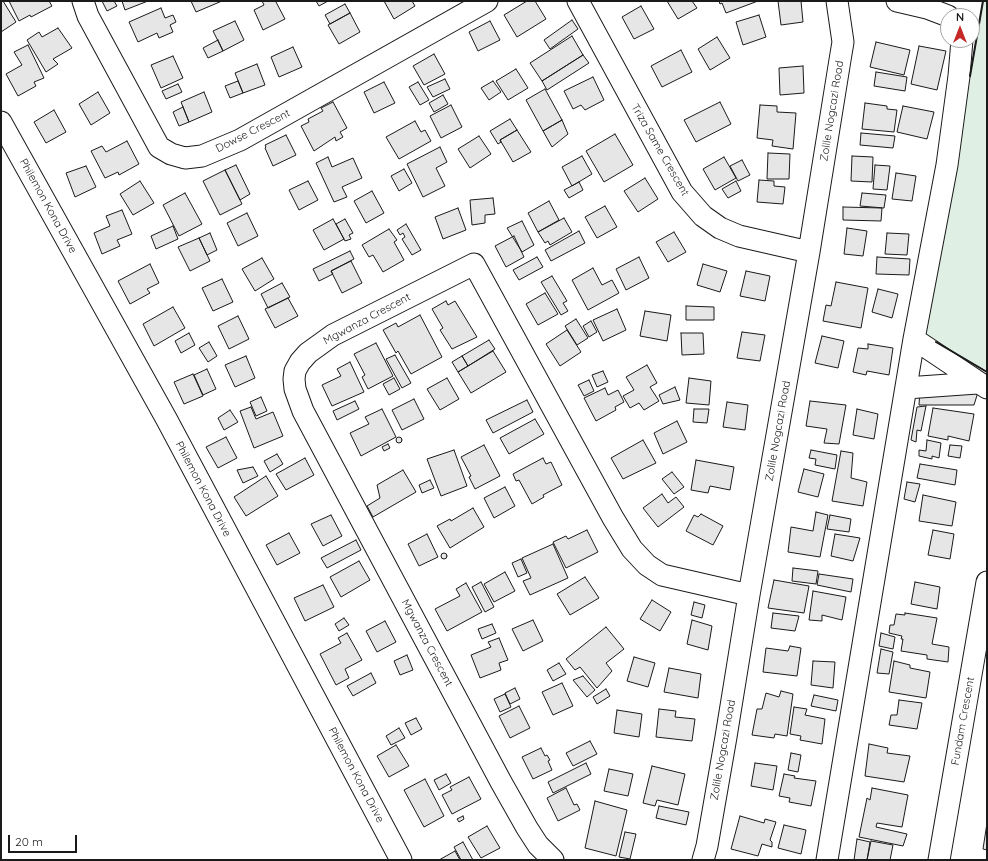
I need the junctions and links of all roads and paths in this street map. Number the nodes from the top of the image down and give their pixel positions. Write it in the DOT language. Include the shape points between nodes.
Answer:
graph roads {
  1 [pos="83,1"];
  2 [pos="487,1"];
  3 [pos="578,1"];
  4 [pos="837,1"];
  5 [pos="897,1"];
  6 [pos="940,13"];
  7 [pos="962,48"];
  8 [pos="1,122"];
  9 [pos="810,252"];
  10 [pos="914,339"];
  11 [pos="982,385"];
  12 [pos="906,388"];
  13 [pos="987,582"];
  14 [pos="749,596"];
  15 [pos="401,860"];
  16 [pos="553,860"];
  17 [pos="703,860"];
  18 [pos="827,860"];
  19 [pos="939,860"];
  1 -- 2 [label="street, Dowse Crescent" via="159,147 185,158 202,156 240,140"];
  3 -- 9 [label="street, Triza Same Crescent" via="682,192 703,216 720,228 739,236"];
  4 -- 9 [label="street, Zolile Nogcazi Road" via="843,42"];
  5 -- 6 [label="street"];
  7 -- 10 [label="street" via="947,165"];
  8 -- 15 [label="street, Philemon Kona Drive" via="167,420"];
  9 -- 14 [label="street, Zolile Nogcazi Road"];
  10 -- 11 [label="street"];
  10 -- 12 [label="street"];
  11 -- 12 [label="street"];
  12 -- 18 [label="street"];
  13 -- 19 [label="street, Fundam Crescent"];
  14 -- 16 [label="street, Mgwanza Crescent" via="662,575 647,565 632,548 474,264 333,335 300,362 294,379 303,411 505,789 538,845"];
  14 -- 17 [label="street, Zolile Nogcazi Road" via="724,753"];
}
